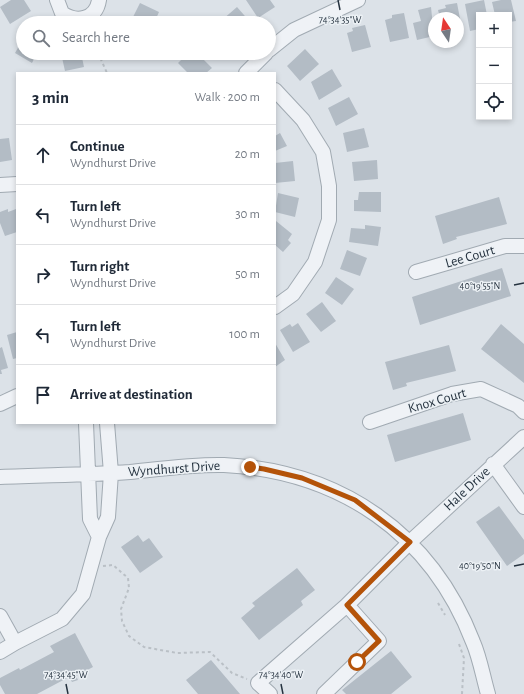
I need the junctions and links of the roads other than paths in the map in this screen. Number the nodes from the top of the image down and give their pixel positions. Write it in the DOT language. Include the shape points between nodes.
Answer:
graph roads {
  1 [pos="57,0"];
  2 [pos="99,0"];
  3 [pos="358,0"];
  4 [pos="68,16"];
  5 [pos="90,16"];
  6 [pos="276,44"];
  7 [pos="261,60"];
  8 [pos="252,71"];
  9 [pos="276,91"];
  10 [pos="16,184"];
  11 [pos="0,185"];
  12 [pos="524,246"];
  13 [pos="416,272"];
  14 [pos="276,306"];
  15 [pos="16,396"];
  16 [pos="0,404"];
  17 [pos="524,412"];
  18 [pos="370,422"];
  19 [pos="86,424"];
  20 [pos="107,424"];
  21 [pos="524,437"];
  22 [pos="493,464"];
  23 [pos="111,473"];
  24 [pos="88,474"];
  25 [pos="0,477"];
  26 [pos="524,508"];
  27 [pos="99,537"];
  28 [pos="410,542"];
  29 [pos="347,605"];
  30 [pos="0,616"];
  31 [pos="15,643"];
  32 [pos="0,652"];
  33 [pos="270,694"];
  34 [pos="324,694"];
  35 [pos="488,694"];
  1 -- 4 [label="street" via="62,13"];
  2 -- 5 [label="street"];
  3 -- 6 [label="street" via="294,30"];
  7 -- 8 [label="street"];
  9 -- 14 [label="street" via="304,120 323,152 328,186 328,220 315,262 293,294"];
  10 -- 11 [label="street"];
  12 -- 13 [label="street, Lee Court" via="505,246"];
  15 -- 16 [label="street"];
  17 -- 18 [label="street, Knox Court" via="518,406 481,389 452,394"];
  19 -- 24 [label="street"];
  20 -- 23 [label="street"];
  21 -- 22 [label="street, Hale Drive"];
  22 -- 26 [label="street"];
  22 -- 28 [label="street, Hale Drive"];
  23 -- 24 [label="street, Wyndhurst Drive"];
  23 -- 27 [label="street, Wyndhurst Drive" via="108,517"];
  23 -- 28 [label="street, Wyndhurst Drive" via="223,465 264,469 302,478 355,500"];
  24 -- 25 [label="street, Wyndhurst Drive"];
  24 -- 27 [label="street" via="90,519"];
  27 -- 31 [label="street, Wyndhurst Drive" via="83,594 62,619"];
  28 -- 29 [label="street"];
  28 -- 35 [label="street, Wyndhurst Drive" via="420,551 451,596 473,642"];
  29 -- 33 [label="street" via="258,683"];
  29 -- 34 [label="street" via="379,641"];
  30 -- 31 [label="street"];
  31 -- 32 [label="street, Wyndhurst Drive"];
}
